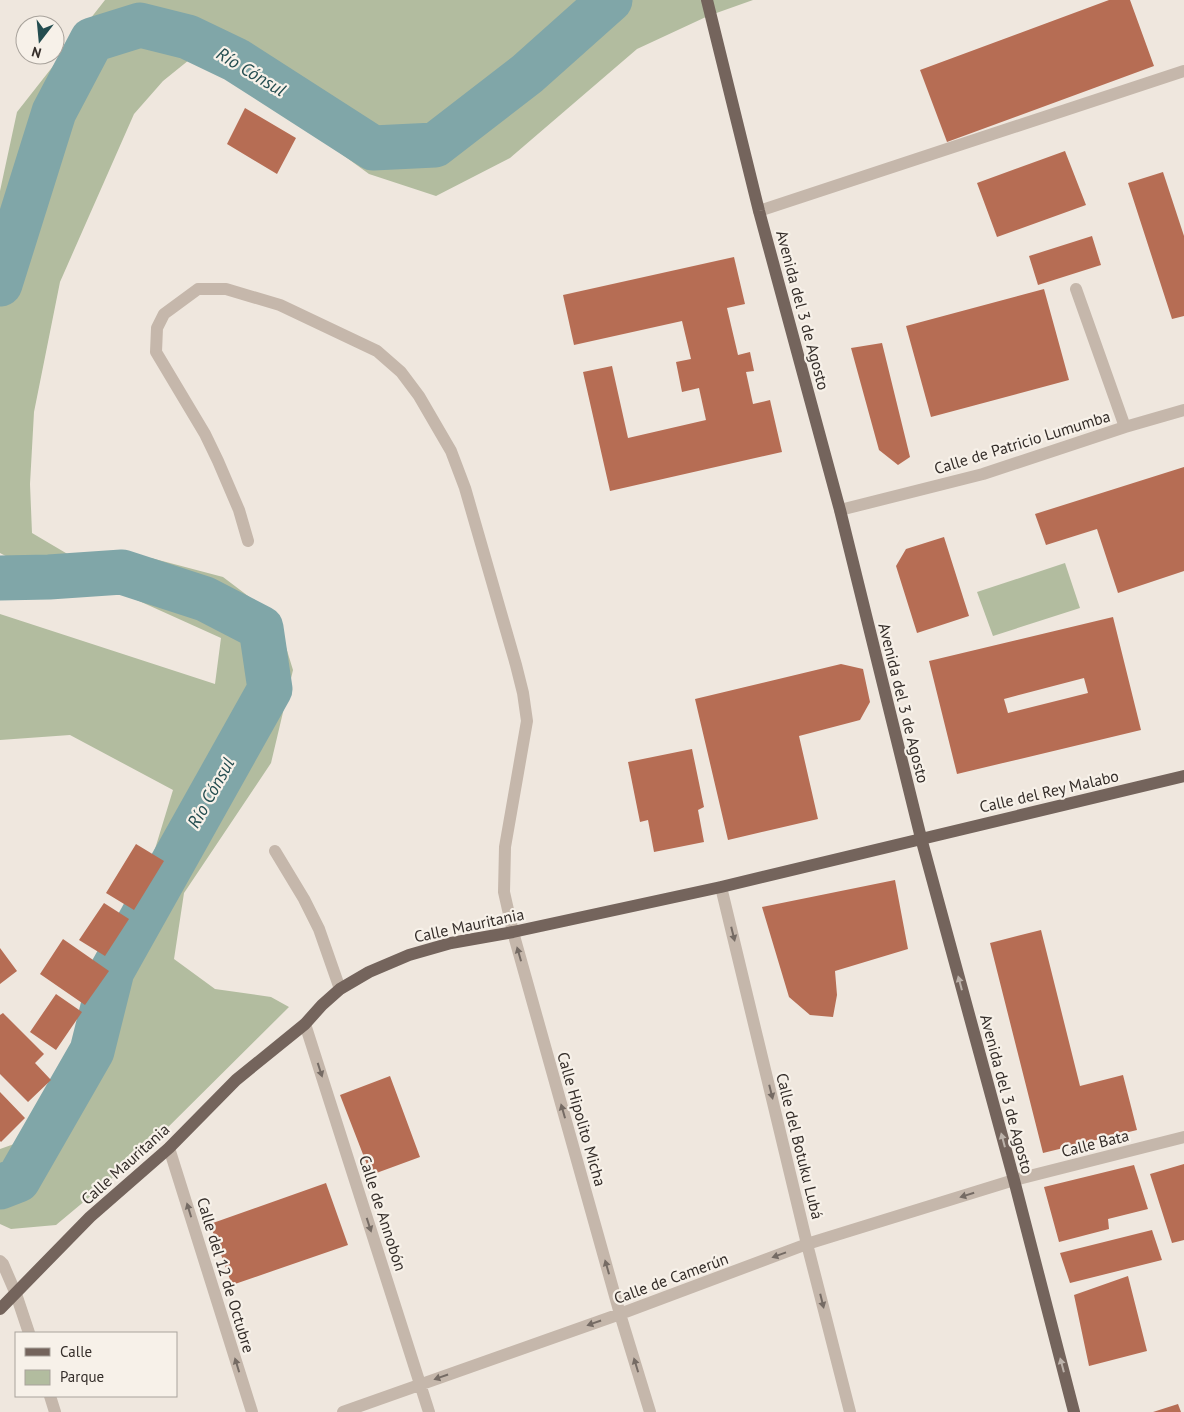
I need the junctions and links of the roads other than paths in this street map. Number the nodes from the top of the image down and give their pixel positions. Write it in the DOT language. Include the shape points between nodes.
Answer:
graph roads {
  1 [pos="707,0"];
  2 [pos="1184,71"];
  3 [pos="759,212"];
  4 [pos="1076,289"];
  5 [pos="1184,410"];
  6 [pos="1125,427"];
  7 [pos="840,510"];
  8 [pos="248,541"];
  9 [pos="1184,776"];
  10 [pos="921,838"];
  11 [pos="275,851"];
  12 [pos="721,887"];
  13 [pos="512,932"];
  14 [pos="340,989"];
  15 [pos="305,1024"];
  16 [pos="1184,1137"];
  17 [pos="169,1148"];
  18 [pos="1014,1180"];
  19 [pos="807,1244"];
  20 [pos="0,1261"];
  21 [pos="16,1294"];
  22 [pos="0,1309"];
  23 [pos="620,1314"];
  24 [pos="29,1332"];
  25 [pos="421,1384"];
  26 [pos="50,1397"];
  27 [pos="56,1412"];
  28 [pos="252,1412"];
  29 [pos="343,1412"];
  30 [pos="429,1412"];
  31 [pos="650,1412"];
  32 [pos="850,1412"];
  33 [pos="1074,1412"];
  1 -- 3 [label="main road, Avenida del 3 de Agosto"];
  2 -- 3 [label="street"];
  3 -- 7 [label="main road, Avenida del 3 de Agosto"];
  4 -- 6 [label="street"];
  5 -- 6 [label="street, Calle de Patricio Lumumba"];
  6 -- 7 [label="street, Calle de Patricio Lumumba" via="983,474"];
  7 -- 10 [label="main road, Avenida del 3 de Agosto"];
  8 -- 13 [label="street, Calle Hipolito Micha" via="239,510 205,434 156,352 157,328 164,314 198,289 226,289 280,305 377,351 401,372 419,396 451,451 465,488 514,656 527,721 505,847 504,892"];
  9 -- 10 [label="main road, Calle del Rey Malabo"];
  10 -- 12 [label="main road, Calle Mauritania"];
  18 -- 10 [label="main road, Avenida del 3 de Agosto, one-way"];
  11 -- 14 [label="street" via="319,929"];
  12 -- 13 [label="main road, Calle Mauritania"];
  12 -- 19 [label="street, Calle del Botuku Lubá, one-way"];
  13 -- 14 [label="main road, Calle Mauritania" via="451,943 409,955 368,972"];
  23 -- 13 [label="street, Calle Hipolito Micha, one-way"];
  14 -- 15 [label="main road, Calle Mauritania"];
  15 -- 17 [label="main road, Calle Mauritania" via="236,1080"];
  15 -- 25 [label="street, Calle de Annobón, one-way"];
  16 -- 18 [label="street, Calle Bata"];
  17 -- 21 [label="main road, Calle Mauritania" via="90,1217"];
  28 -- 17 [label="street, Calle del 12 de Octubre, one-way"];
  18 -- 19 [label="street, Calle de Camerún, one-way"];
  33 -- 18 [label="main road, Avenida del 3 de Agosto, one-way"];
  19 -- 23 [label="street, Calle de Camerún, one-way"];
  19 -- 32 [label="street, Calle del Botuku Lubá, one-way"];
  20 -- 21 [label="street"];
  21 -- 22 [label="main road, Calle Mauritania"];
  21 -- 24 [label="street"];
  23 -- 25 [label="street, Calle de Camerún, one-way"];
  31 -- 23 [label="street, Calle Hipolito Micha, one-way"];
  25 -- 29 [label="street, Calle de Camerún"];
  25 -- 30 [label="street, Calle de Annobón"];
  26 -- 27 [label="street"];
}
